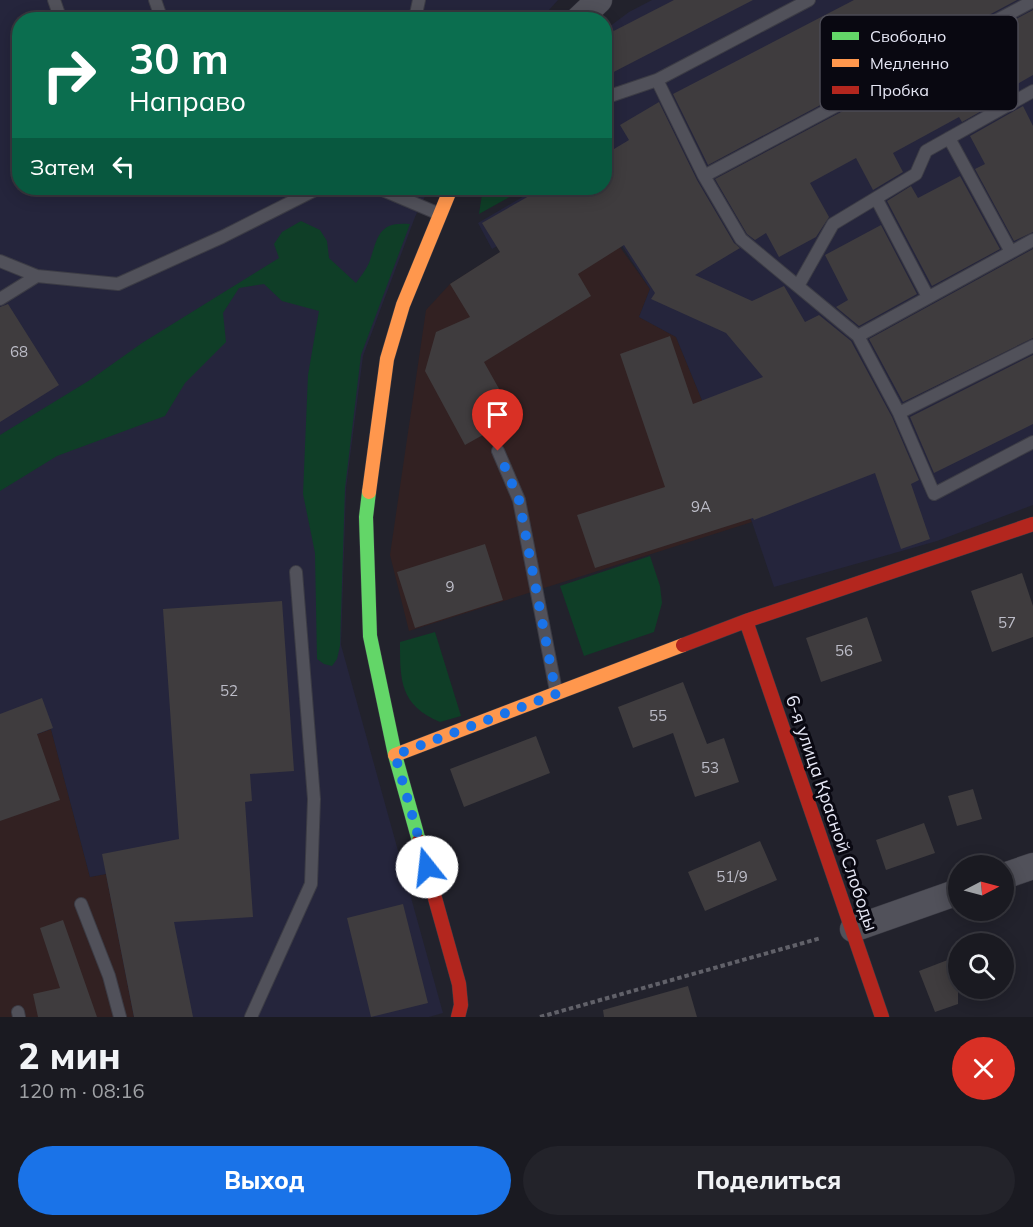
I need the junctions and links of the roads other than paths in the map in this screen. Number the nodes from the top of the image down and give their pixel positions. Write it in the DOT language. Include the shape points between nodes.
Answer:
graph roads {
  1 [pos="809,0"];
  2 [pos="1033,1"];
  3 [pos="1007,15"];
  4 [pos="657,80"];
  5 [pos="612,95"];
  6 [pos="826,111"];
  7 [pos="1002,111"];
  8 [pos="949,138"];
  9 [pos="704,176"];
  10 [pos="305,195"];
  11 [pos="395,195"];
  12 [pos="448,195"];
  13 [pos="876,198"];
  14 [pos="439,213"];
  15 [pos="1033,240"];
  16 [pos="1011,252"];
  17 [pos="0,261"];
  18 [pos="37,276"];
  19 [pos="798,286"];
  20 [pos="928,297"];
  21 [pos="0,299"];
  22 [pos="858,336"];
  23 [pos="1033,346"];
  24 [pos="899,413"];
  25 [pos="1033,442"];
  26 [pos="498,451"];
  27 [pos="1033,524"];
  28 [pos="296,573"];
  29 [pos="746,621"];
  30 [pos="556,694"];
  31 [pos="395,755"];
  32 [pos="1033,866"];
  33 [pos="1014,873"];
  34 [pos="948,896"];
  35 [pos="81,904"];
  36 [pos="853,929"];
  37 [pos="120,1017"];
  38 [pos="251,1017"];
  39 [pos="458,1017"];
  40 [pos="882,1017"];
  1 -- 4 [label="lane"];
  2 -- 3 [label="lane"];
  4 -- 5 [label="lane"];
  4 -- 9 [label="lane"];
  6 -- 9 [label="lane"];
  7 -- 8 [label="lane"];
  8 -- 13 [label="lane" via="926,151 916,174"];
  8 -- 16 [label="lane"];
  9 -- 19 [label="lane" via="741,239"];
  10 -- 18 [label="lane" via="118,284"];
  11 -- 14 [label="lane"];
  12 -- 14 [label="street"];
  13 -- 19 [label="lane" via="833,224"];
  13 -- 20 [label="lane"];
  14 -- 31 [label="street" via="403,305 387,359 366,517 370,636"];
  15 -- 16 [label="lane"];
  16 -- 20 [label="lane"];
  17 -- 18 [label="lane"];
  18 -- 21 [label="lane"];
  19 -- 22 [label="lane"];
  20 -- 22 [label="lane"];
  22 -- 24 [label="lane"];
  23 -- 24 [label="lane"];
  24 -- 25 [label="lane" via="934,494"];
  26 -- 30 [label="lane" via="519,500"];
  27 -- 29 [label="street"];
  28 -- 38 [label="lane" via="314,799 311,884"];
  29 -- 30 [label="street"];
  29 -- 36 [label="street, 6-я улица Красной Слободы"];
  30 -- 31 [label="street"];
  31 -- 39 [label="street" via="459,984"];
  32 -- 33 [label="street"];
  34 -- 36 [label="street"];
  35 -- 37 [label="lane"];
  36 -- 40 [label="street, 6-я улица Красной Слободы"];
}
